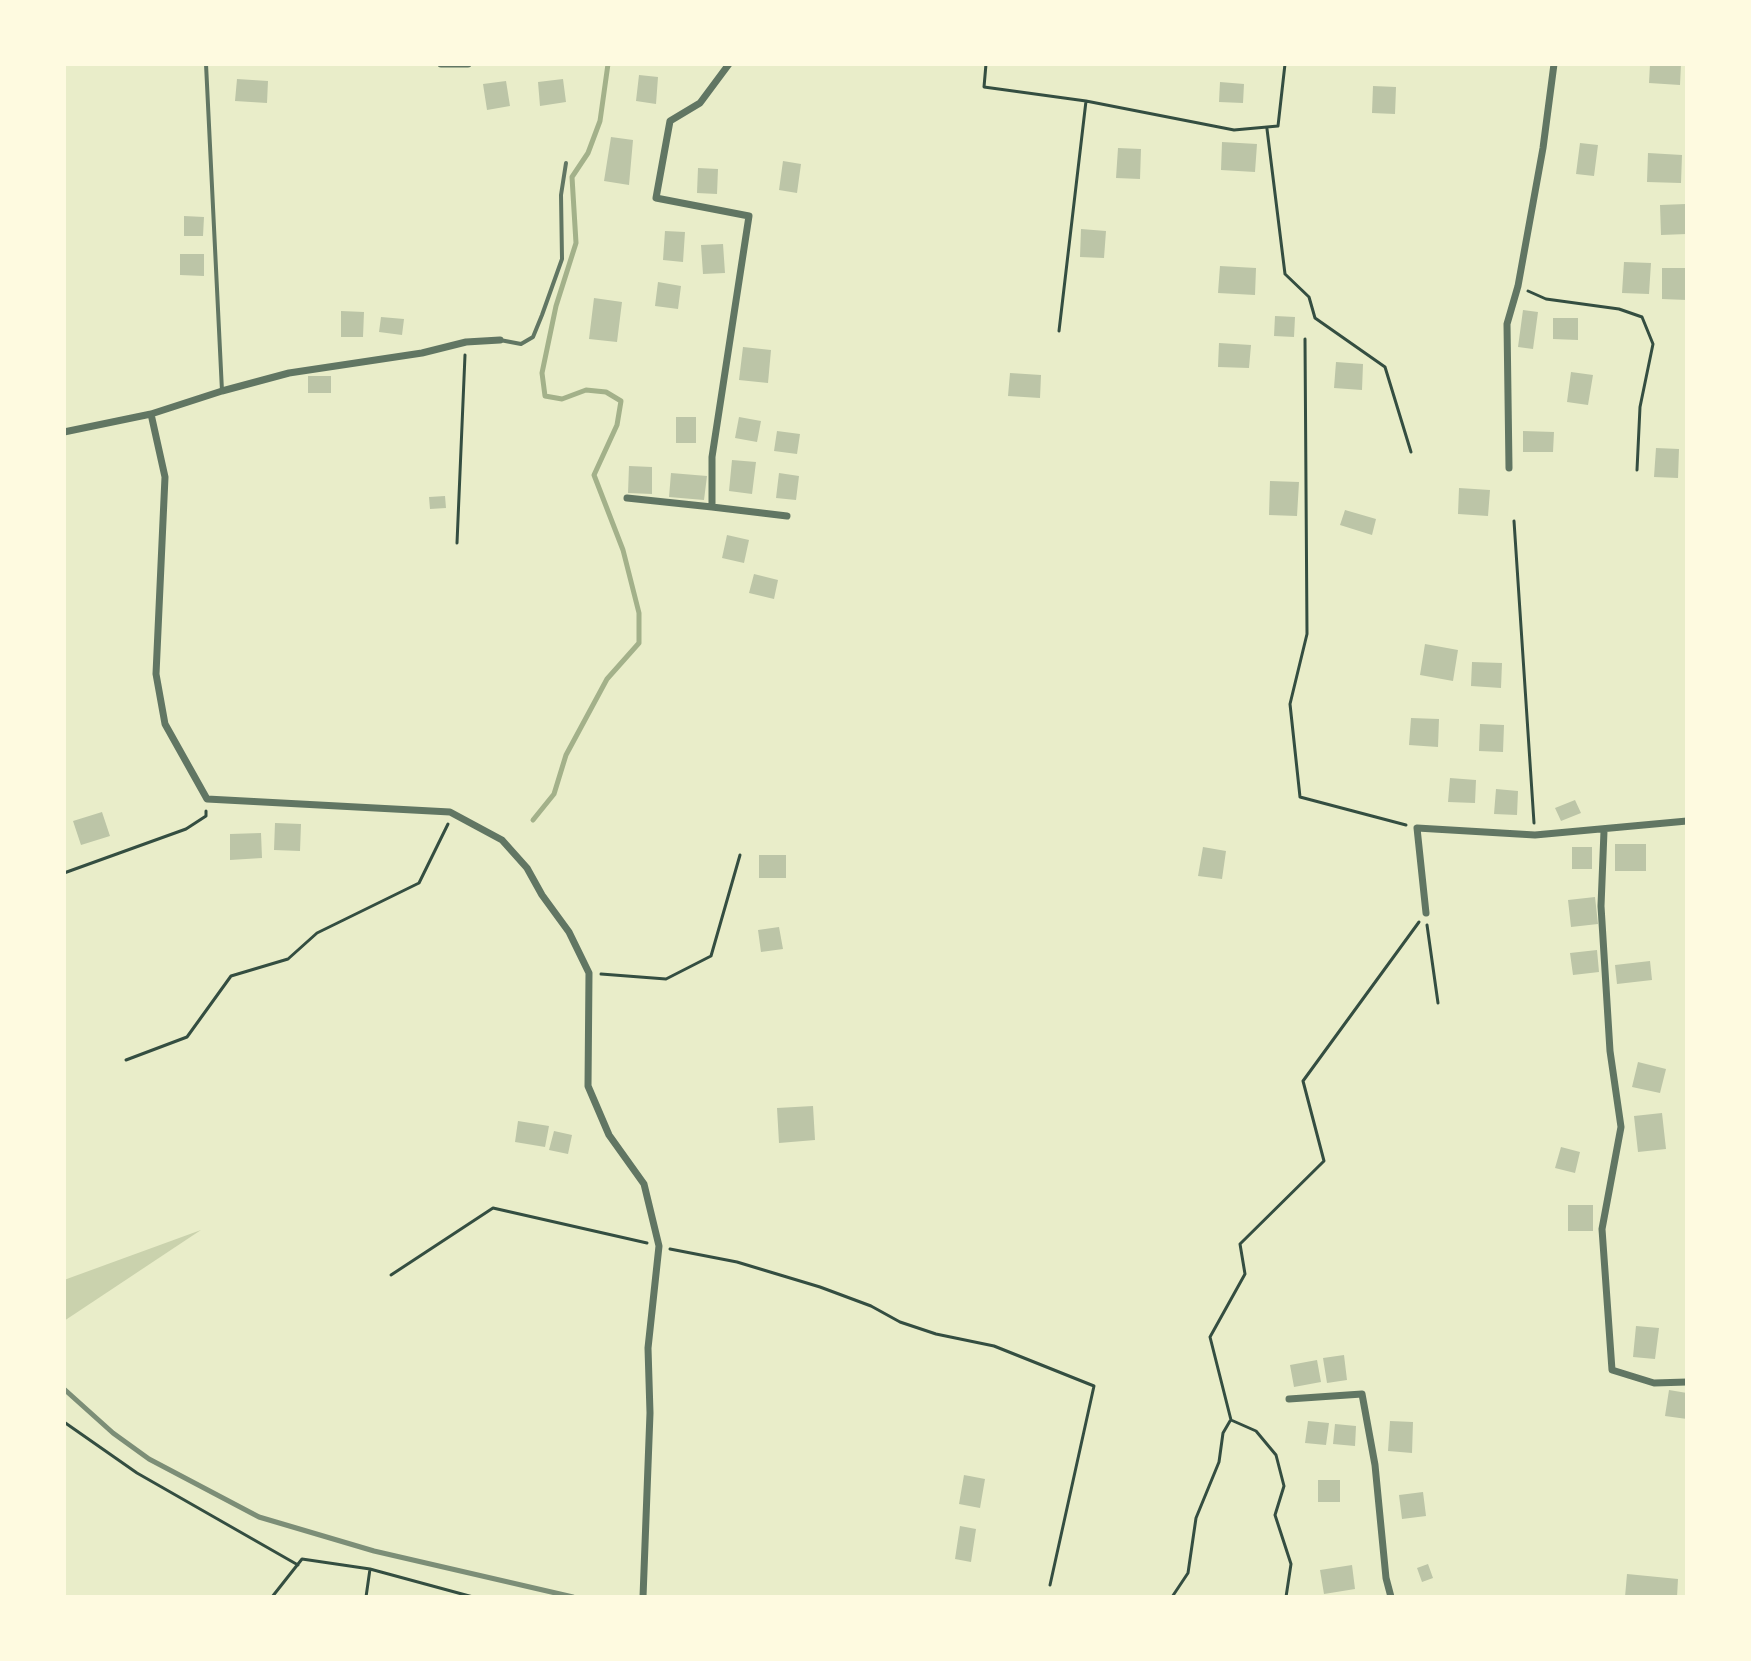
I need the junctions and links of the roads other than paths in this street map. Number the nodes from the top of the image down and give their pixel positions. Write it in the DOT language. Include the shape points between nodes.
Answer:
graph roads {
  1 [pos="206,64"];
  2 [pos="441,64"];
  3 [pos="468,64"];
  4 [pos="729,64"];
  5 [pos="1554,64"];
  6 [pos="566,163"];
  7 [pos="500,340"];
  8 [pos="222,391"];
  9 [pos="151,414"];
  10 [pos="64,432"];
  11 [pos="1509,468"];
  12 [pos="627,498"];
  13 [pos="712,507"];
  14 [pos="787,516"];
  15 [pos="1687,821"];
  16 [pos="1604,831"];
  17 [pos="1426,913"];
  18 [pos="1687,1382"];
  19 [pos="1289,1399"];
  20 [pos="643,1597"];
  21 [pos="1391,1597"];
  1 -- 8 [label="lane"];
  2 -- 3 [label="street"];
  4 -- 13 [label="street" via="700,103 670,121 656,198 749,216 712,457"];
  5 -- 11 [label="street" via="1543,148 1507,324"];
  6 -- 7 [label="lane" via="562,259 542,315 533,337 521,344"];
  7 -- 8 [label="street" via="289,373"];
  8 -- 9 [label="street"];
  9 -- 10 [label="street"];
  9 -- 20 [label="street" via="165,477 156,674 165,724 207,799 450,812 502,840 527,868 589,973 588,1086 609,1135 644,1184 659,1246 648,1348"];
  12 -- 13 [label="street"];
  13 -- 14 [label="street"];
  15 -- 16 [label="street"];
  16 -- 17 [label="street" via="1535,835 1417,828"];
  16 -- 18 [label="street" via="1602,920 1610,1051 1621,1127 1602,1229 1612,1370 1654,1383"];
  19 -- 21 [label="street" via="1362,1394"];
}
